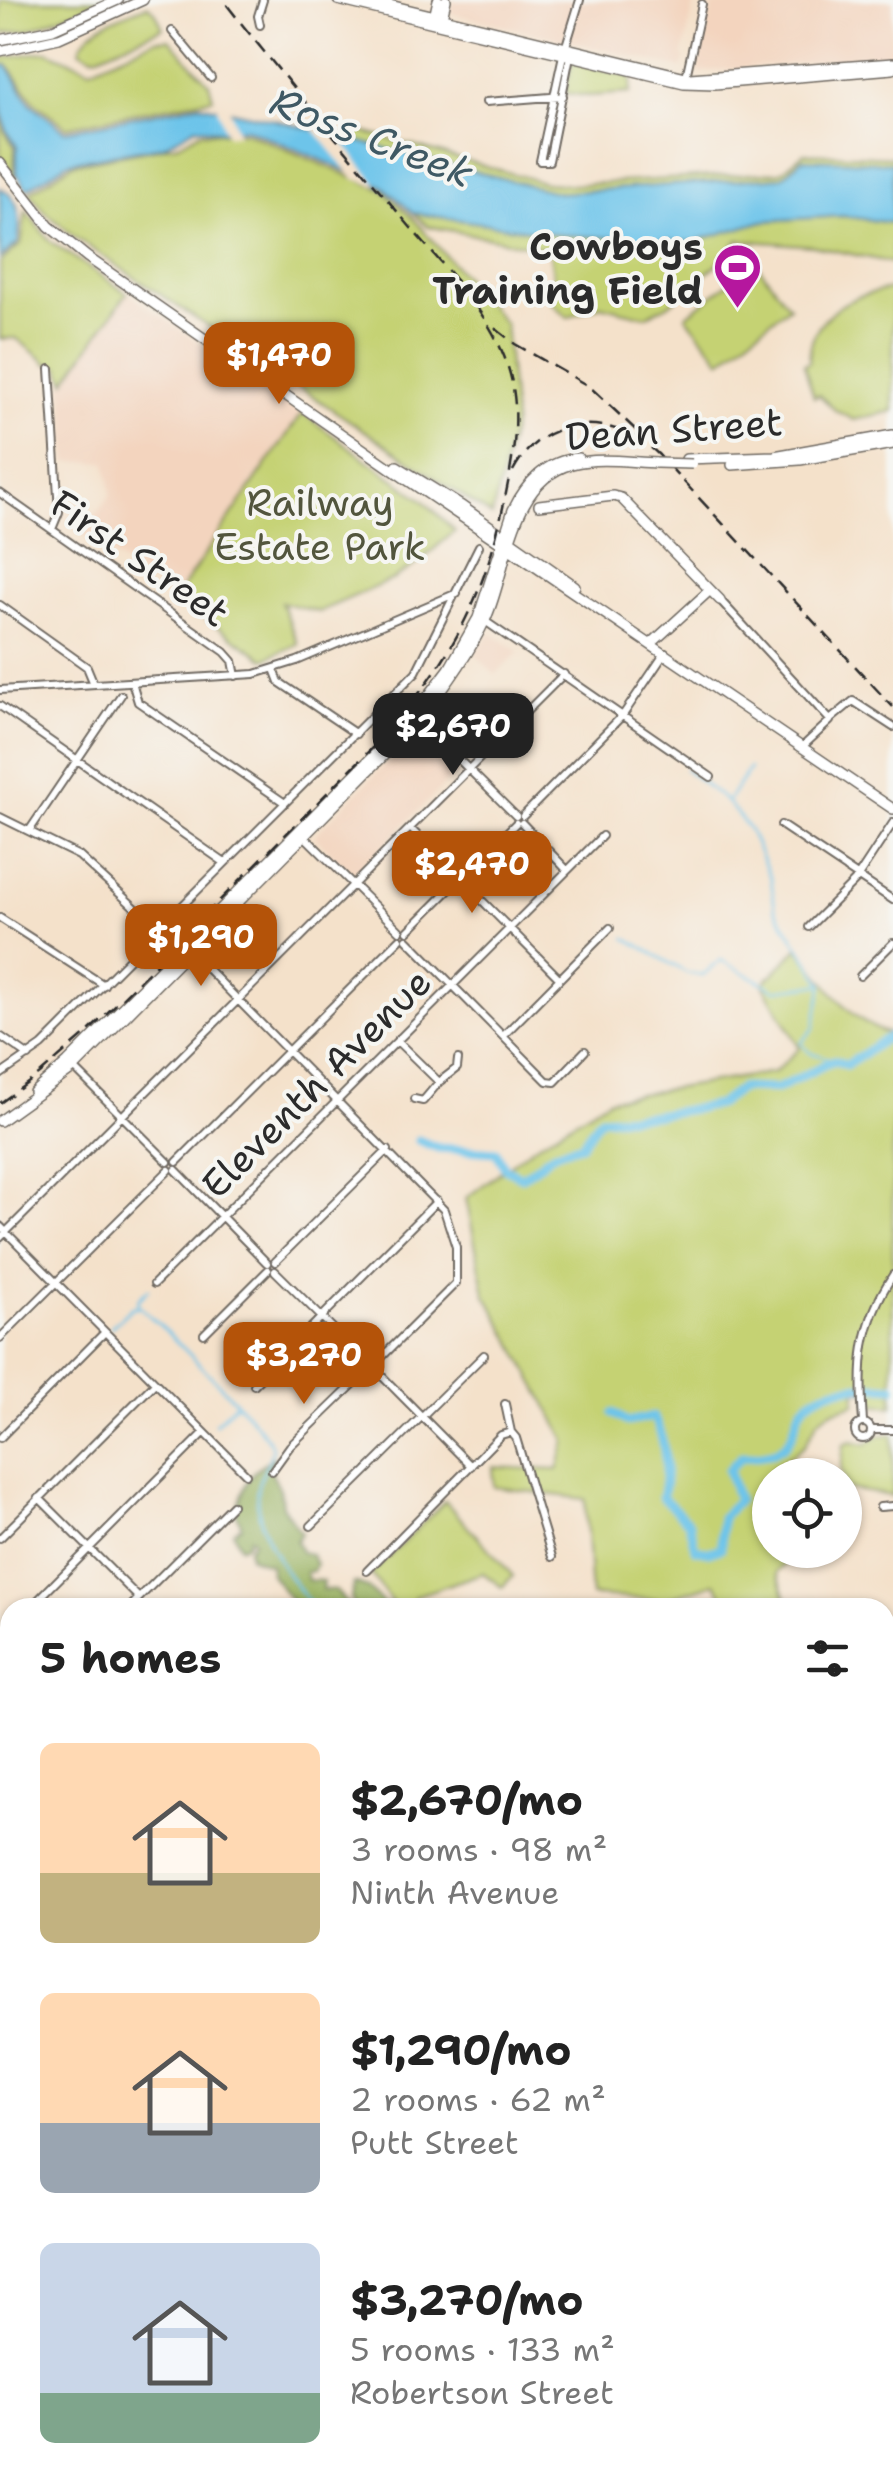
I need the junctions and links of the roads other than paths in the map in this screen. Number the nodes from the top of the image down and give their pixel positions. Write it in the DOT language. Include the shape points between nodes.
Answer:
graph roads {
  1 [pos="118,0"];
  2 [pos="144,0"];
  3 [pos="262,0"];
  4 [pos="338,0"];
  5 [pos="368,0"];
  6 [pos="438,0"];
  7 [pos="446,0"];
  8 [pos="580,0"];
  9 [pos="702,4"];
  10 [pos="437,20"];
  11 [pos="260,26"];
  12 [pos="172,31"];
  13 [pos="0,40"];
  14 [pos="568,50"];
  15 [pos="0,51"];
  16 [pos="893,66"];
  17 [pos="686,77"];
  18 [pos="211,78"];
  19 [pos="715,84"];
  20 [pos="553,96"];
  21 [pos="564,96"];
  22 [pos="486,102"];
  23 [pos="0,163"];
  24 [pos="73,245"];
  25 [pos="50,369"];
  26 [pos="893,436"];
  27 [pos="893,444"];
  28 [pos="834,451"];
  29 [pos="654,460"];
  30 [pos="0,493"];
  31 [pos="456,501"];
  32 [pos="539,505"];
  33 [pos="512,513"];
  34 [pos="52,530"];
  35 [pos="507,541"];
  36 [pos="479,546"];
  37 [pos="506,564"];
  38 [pos="558,580"];
  39 [pos="709,591"];
  40 [pos="456,593"];
  41 [pos="720,600"];
  42 [pos="0,606"];
  43 [pos="604,610"];
  44 [pos="485,621"];
  45 [pos="652,644"];
  46 [pos="665,653"];
  47 [pos="274,669"];
  48 [pos="564,674"];
  49 [pos="236,676"];
  50 [pos="132,682"];
  51 [pos="94,684"];
  52 [pos="0,690"];
  53 [pos="121,695"];
  54 [pos="0,706"];
  55 [pos="623,715"];
  56 [pos="417,717"];
  57 [pos="830,720"];
  58 [pos="893,728"];
  59 [pos="356,734"];
  60 [pos="802,747"];
  61 [pos="77,759"];
  62 [pos="470,770"];
  63 [pos="711,778"];
  64 [pos="285,803"];
  65 [pos="893,809"];
  66 [pos="0,817"];
  67 [pos="520,820"];
  68 [pos="893,823"];
  69 [pos="781,825"];
  70 [pos="411,829"];
  71 [pos="29,831"];
  72 [pos="304,836"];
  73 [pos="602,836"];
  74 [pos="225,863"];
  75 [pos="567,870"];
  76 [pos="858,876"];
  77 [pos="460,879"];
  78 [pos="354,885"];
  79 [pos="893,900"];
  80 [pos="0,918"];
  81 [pos="205,924"];
  82 [pos="510,927"];
  83 [pos="808,927"];
  84 [pos="610,928"];
  85 [pos="160,929"];
  86 [pos="404,935"];
  87 [pos="168,939"];
  88 [pos="893,943"];
  89 [pos="184,949"];
  90 [pos="170,959"];
  91 [pos="860,976"];
  92 [pos="559,978"];
  93 [pos="104,985"];
  94 [pos="452,986"];
  95 [pos="238,1001"];
  96 [pos="0,1036"];
  97 [pos="502,1036"];
  98 [pos="398,1042"];
  99 [pos="288,1051"];
  100 [pos="586,1051"];
  101 [pos="29,1056"];
  102 [pos="71,1065"];
  103 [pos="461,1065"];
  104 [pos="0,1075"];
  105 [pos="439,1082"];
  106 [pos="414,1099"];
  107 [pos="338,1101"];
  108 [pos="424,1102"];
  109 [pos="422,1111"];
  110 [pos="122,1116"];
  111 [pos="0,1120"];
  112 [pos="388,1150"];
  113 [pos="172,1166"];
  114 [pos="437,1201"];
  115 [pos="222,1216"];
  116 [pos="2,1232"];
  117 [pos="271,1266"];
  118 [pos="893,1275"];
  119 [pos="56,1282"];
  120 [pos="154,1284"];
  121 [pos="321,1316"];
  122 [pos="105,1332"];
  123 [pos="204,1334"];
  124 [pos="0,1338"];
  125 [pos="484,1354"];
  126 [pos="372,1366"];
  127 [pos="155,1383"];
  128 [pos="254,1385"];
  129 [pos="505,1404"];
  130 [pos="421,1416"];
  131 [pos="863,1422"];
  132 [pos="872,1430"];
  133 [pos="893,1430"];
  134 [pos="511,1432"];
  135 [pos="204,1433"];
  136 [pos="0,1438"];
  137 [pos="471,1466"];
  138 [pos="272,1471"];
  139 [pos="246,1474"];
  140 [pos="39,1498"];
  141 [pos="232,1505"];
  142 [pos="893,1506"];
  143 [pos="880,1507"];
  144 [pos="311,1526"];
  145 [pos="0,1538"];
  146 [pos="90,1549"];
  147 [pos="552,1557"];
  148 [pos="366,1571"];
  149 [pos="40,1598"];
  150 [pos="139,1598"];
  1 -- 13 [label="main road" via="53,29"];
  2 -- 15 [label="main road" via="67,36"];
  3 -- 11 [label="street"];
  4 -- 10 [label="main road"];
  5 -- 10 [label="main road"];
  6 -- 10 [label="main road"];
  7 -- 10 [label="main road"];
  8 -- 14 [label="street"];
  9 -- 17 [label="street"];
  10 -- 14 [label="main road"];
  12 -- 18 [label="street"];
  14 -- 17 [label="main road"];
  14 -- 19 [label="main road" via="684,83"];
  14 -- 20 [label="street"];
  14 -- 21 [label="street"];
  16 -- 17 [label="main road"];
  16 -- 19 [label="main road"];
  17 -- 19 [label="main road"];
  20 -- 21 [label="street"];
  20 -- 21 [label="street" via="538,158 546,163"];
  20 -- 22 [label="street"];
  23 -- 24 [label="main road" via="49,226"];
  24 -- 31 [label="main road"];
  24 -- 35 [label="main road"];
  25 -- 34 [label="street" via="59,512"];
  26 -- 28 [label="main road, Dean Street"];
  27 -- 28 [label="main road, Dean Street"];
  28 -- 29 [label="main road, Dean Street, bridge" via="754,464"];
  29 -- 33 [label="main road, Dean Street" via="569,458 536,476"];
  29 -- 35 [label="main road, Dean Street" via="558,470 527,499"];
  30 -- 34 [label="street, First Street"];
  31 -- 33 [label="main road" via="496,522"];
  31 -- 35 [label="main road"];
  32 -- 39 [label="main road" via="621,498"];
  33 -- 35 [label="main road, Dean Street"];
  34 -- 49 [label="street, First Street" via="231,657"];
  35 -- 37 [label="main road"];
  35 -- 38 [label="main road"];
  35 -- 43 [label="main road"];
  35 -- 56 [label="main road" via="478,618"];
  36 -- 40 [label="street"];
  37 -- 38 [label="main road" via="517,558"];
  37 -- 44 [label="main road"];
  38 -- 43 [label="main road"];
  39 -- 41 [label="main road"];
  39 -- 45 [label="main road"];
  40 -- 47 [label="street"];
  40 -- 59 [label="street" via="416,672"];
  41 -- 57 [label="street"];
  42 -- 51 [label="street" via="88,667"];
  43 -- 45 [label="main road"];
  44 -- 48 [label="street"];
  44 -- 56 [label="main road" via="456,672"];
  45 -- 46 [label="main road"];
  46 -- 55 [label="street"];
  46 -- 60 [label="main road"];
  47 -- 49 [label="street"];
  47 -- 59 [label="street" via="279,682"];
  48 -- 55 [label="street"];
  48 -- 62 [label="street"];
  49 -- 50 [label="street"];
  50 -- 51 [label="street"];
  50 -- 64 [label="street" via="138,702"];
  51 -- 52 [label="street"];
  53 -- 61 [label="street"];
  54 -- 61 [label="street"];
  55 -- 63 [label="street"];
  55 -- 67 [label="street"];
  56 -- 62 [label="street"];
  56 -- 72 [label="main road"];
  56 -- 81 [label="main road"];
  57 -- 58 [label="street" via="853,701"];
  57 -- 60 [label="street"];
  59 -- 64 [label="street"];
  60 -- 65 [label="main road"];
  61 -- 71 [label="street"];
  61 -- 74 [label="street"];
  62 -- 67 [label="street"];
  62 -- 70 [label="street"];
  64 -- 74 [label="street"];
  66 -- 71 [label="street"];
  67 -- 75 [label="street"];
  67 -- 77 [label="street"];
  68 -- 76 [label="street"];
  69 -- 76 [label="street"];
  70 -- 77 [label="street"];
  70 -- 78 [label="street"];
  71 -- 85 [label="street" via="79,856"];
  72 -- 78 [label="street"];
  72 -- 89 [label="main road"];
  73 -- 75 [label="street, Eleventh Avenue"];
  74 -- 85 [label="street"];
  75 -- 82 [label="street, Eleventh Avenue"];
  76 -- 79 [label="street"];
  76 -- 83 [label="street"];
  77 -- 82 [label="street"];
  77 -- 86 [label="street"];
  78 -- 86 [label="street"];
  78 -- 95 [label="street"];
  80 -- 93 [label="street"];
  81 -- 85 [label="main road" via="179,932"];
  81 -- 89 [label="main road"];
  82 -- 92 [label="street"];
  82 -- 94 [label="street, Eleventh Avenue"];
  84 -- 92 [label="street"];
  85 -- 87 [label="street"];
  85 -- 89 [label="street"];
  85 -- 93 [label="street"];
  86 -- 94 [label="street"];
  86 -- 99 [label="street"];
  87 -- 89 [label="street"];
  87 -- 90 [label="main road"];
  88 -- 91 [label="street"];
  89 -- 90 [label="main road"];
  89 -- 95 [label="street"];
  89 -- 102 [label="main road"];
  90 -- 102 [label="main road"];
  92 -- 97 [label="street"];
  93 -- 101 [label="street"];
  94 -- 97 [label="street"];
  94 -- 98 [label="street, Eleventh Avenue"];
  95 -- 99 [label="street"];
  95 -- 110 [label="street"];
  96 -- 101 [label="street"];
  97 -- 100 [label="street" via="547,1082"];
  98 -- 105 [label="street"];
  98 -- 107 [label="street, Eleventh Avenue"];
  99 -- 107 [label="street"];
  99 -- 113 [label="street"];
  101 -- 104 [label="street"];
  102 -- 110 [label="street"];
  102 -- 111 [label="main road"];
  103 -- 105 [label="street"];
  105 -- 108 [label="street"];
  106 -- 108 [label="street"];
  107 -- 112 [label="street"];
  107 -- 115 [label="street, Eleventh Avenue"];
  108 -- 109 [label="street"];
  110 -- 113 [label="street"];
  110 -- 116 [label="street"];
  112 -- 114 [label="street"];
  112 -- 117 [label="street"];
  113 -- 115 [label="street"];
  113 -- 119 [label="street"];
  114 -- 121 [label="street"];
  114 -- 126 [label="street" via="452,1230 456,1283"];
  115 -- 117 [label="street"];
  115 -- 120 [label="street, Eleventh Avenue"];
  116 -- 119 [label="street"];
  117 -- 121 [label="street"];
  117 -- 123 [label="street"];
  118 -- 131 [label="street" via="867,1326"];
  119 -- 122 [label="street"];
  119 -- 124 [label="street"];
  121 -- 126 [label="street"];
  121 -- 128 [label="street"];
  122 -- 127 [label="street"];
  122 -- 136 [label="street"];
  125 -- 130 [label="street"];
  126 -- 130 [label="street"];
  126 -- 138 [label="street"];
  127 -- 135 [label="street"];
  127 -- 140 [label="street"];
  129 -- 134 [label="street"];
  130 -- 137 [label="street"];
  130 -- 144 [label="street"];
  131 -- 132 [label="street"];
  131 -- 132 [label="street" via="857,1436 867,1438"];
  132 -- 133 [label="street"];
  134 -- 137 [label="street"];
  134 -- 147 [label="street"];
  135 -- 139 [label="street"];
  135 -- 146 [label="street"];
  137 -- 148 [label="street"];
  140 -- 145 [label="street"];
  140 -- 146 [label="street"];
  141 -- 150 [label="street"];
  142 -- 143 [label="street"];
  146 -- 149 [label="street"];
  146 -- 150 [label="street"];
}
